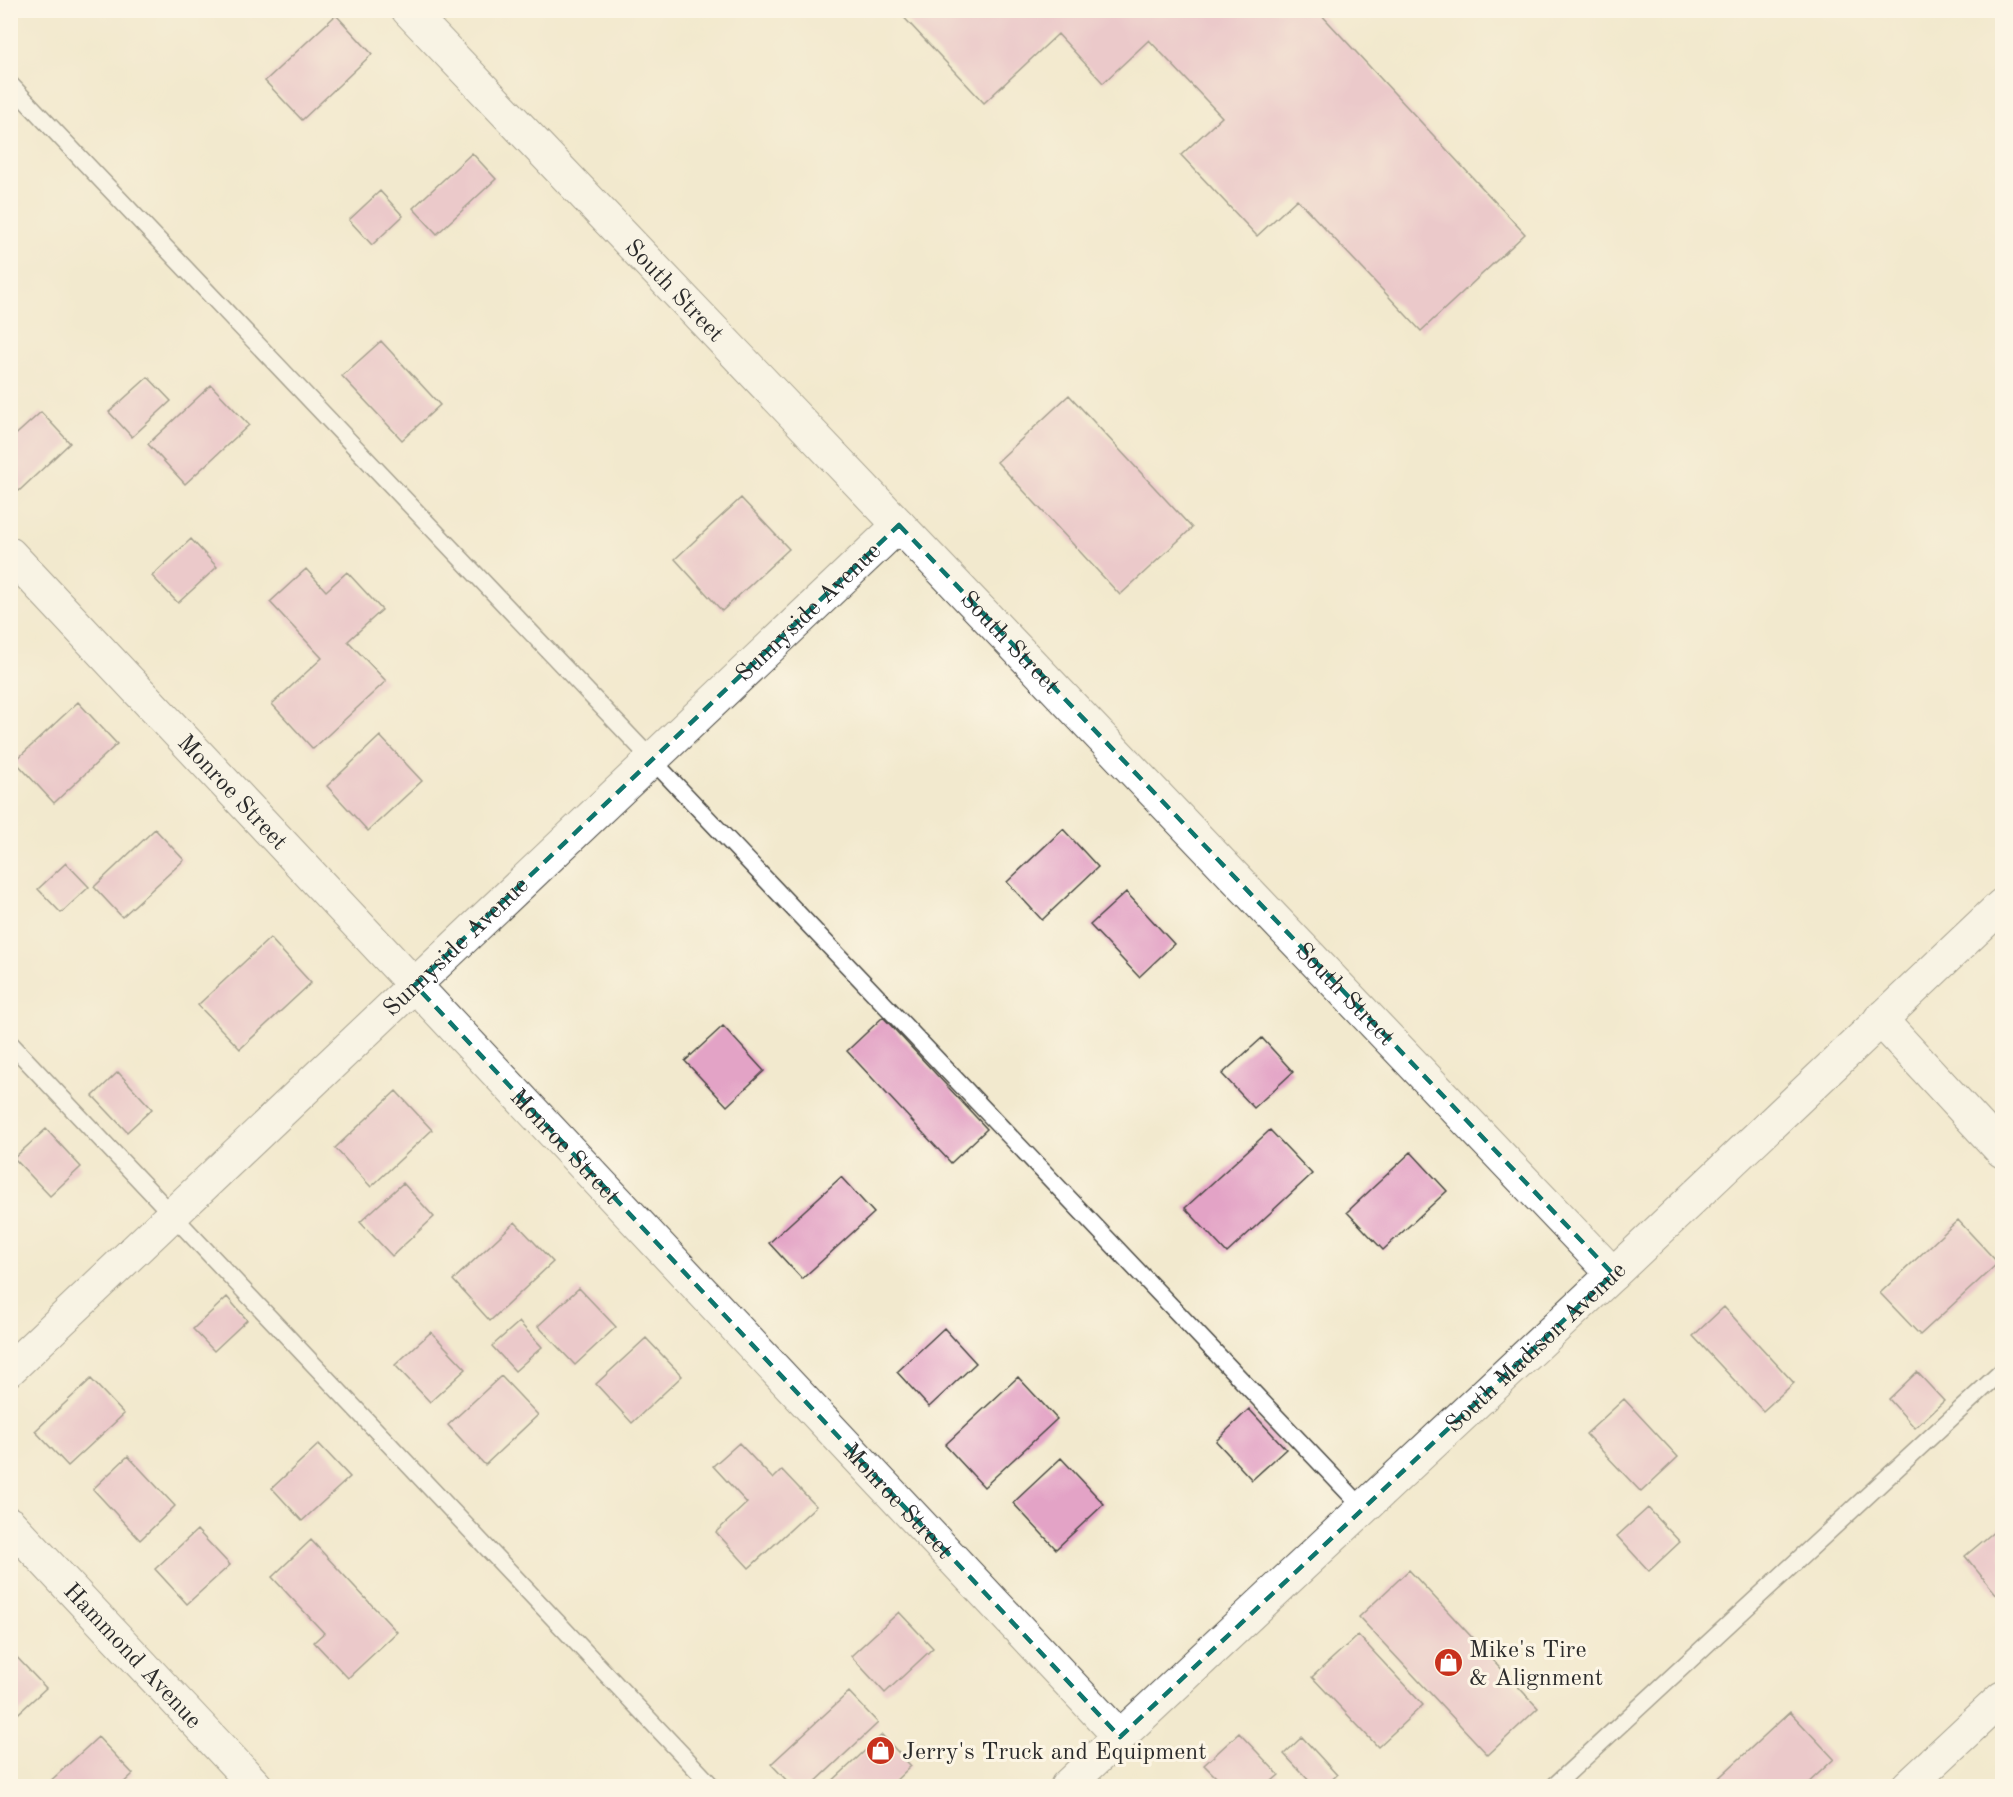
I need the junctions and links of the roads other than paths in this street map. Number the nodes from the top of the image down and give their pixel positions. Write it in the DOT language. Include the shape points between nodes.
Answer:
graph roads {
  1 [pos="408,10"];
  2 [pos="10,84"];
  3 [pos="899,525"];
  4 [pos="10,554"];
  5 [pos="652,759"];
  6 [pos="2002,904"];
  7 [pos="415,985"];
  8 [pos="1880,1019"];
  9 [pos="10,1044"];
  10 [pos="2002,1152"];
  11 [pos="172,1215"];
  12 [pos="1613,1274"];
  13 [pos="10,1369"];
  14 [pos="2002,1371"];
  15 [pos="1363,1508"];
  16 [pos="10,1524"];
  17 [pos="2002,1698"];
  18 [pos="1120,1737"];
  19 [pos="256,1786"];
  20 [pos="712,1786"];
  21 [pos="1067,1786"];
  22 [pos="1554,1786"];
  23 [pos="1908,1786"];
  1 -- 3 [label="street, South Street"];
  2 -- 5 [label="lane"];
  3 -- 5 [label="street, Sunnyside Avenue"];
  3 -- 12 [label="street, South Street"];
  4 -- 7 [label="street, Monroe Street"];
  5 -- 7 [label="street, Sunnyside Avenue"];
  5 -- 15 [label="lane"];
  6 -- 8 [label="street, South Madison Avenue"];
  7 -- 11 [label="street, Sunnyside Avenue"];
  7 -- 18 [label="street, Monroe Street"];
  8 -- 10 [label="street"];
  8 -- 12 [label="street, South Madison Avenue"];
  9 -- 11 [label="lane"];
  11 -- 13 [label="street, Sunnyside Avenue"];
  11 -- 20 [label="lane"];
  12 -- 15 [label="street, South Madison Avenue"];
  14 -- 22 [label="lane"];
  15 -- 18 [label="street, South Madison Avenue"];
  16 -- 19 [label="street, Hammond Avenue"];
  17 -- 23 [label="street"];
  18 -- 21 [label="street, South Madison Avenue"];
}
